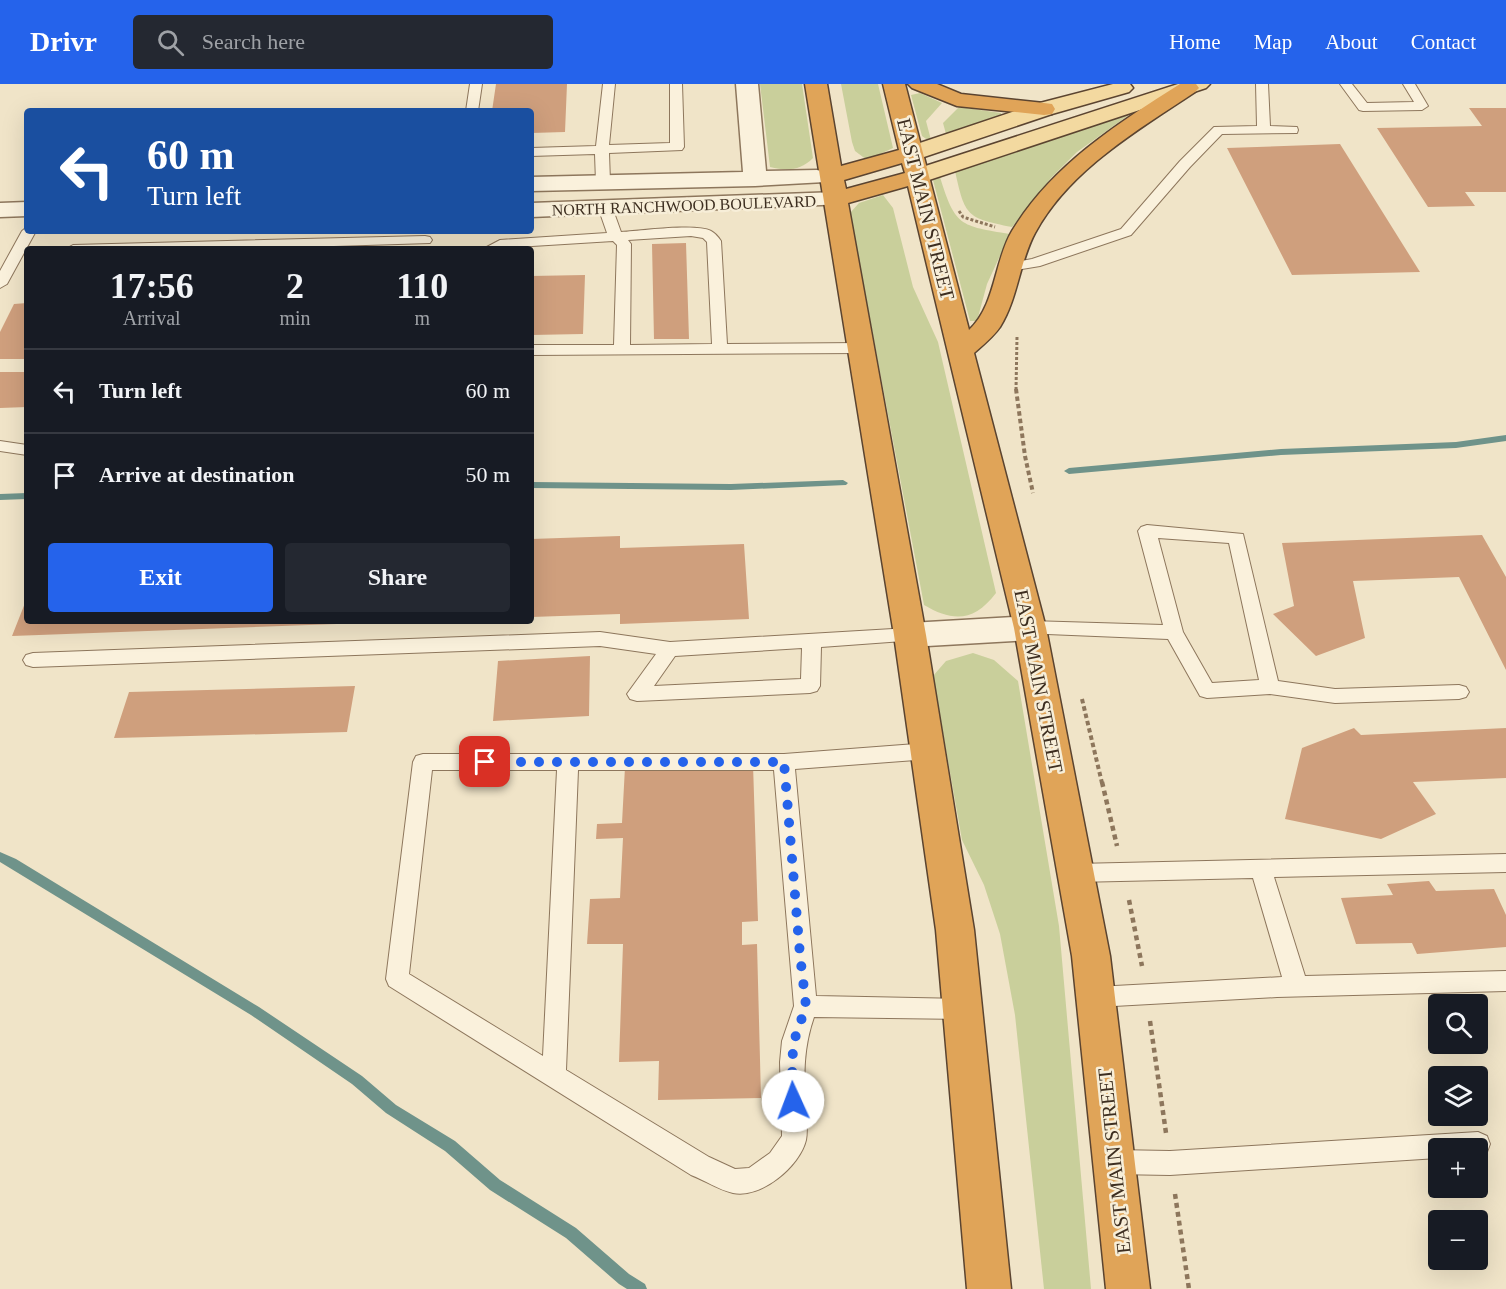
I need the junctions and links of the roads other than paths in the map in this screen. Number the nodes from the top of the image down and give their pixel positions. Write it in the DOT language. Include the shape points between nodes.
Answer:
graph roads {
  1 [pos="476,84"];
  2 [pos="609,84"];
  3 [pos="675,84"];
  4 [pos="747,84"];
  5 [pos="816,84"];
  6 [pos="894,84"];
  7 [pos="919,84"];
  8 [pos="1135,84"];
  9 [pos="1262,84"];
  10 [pos="1346,84"];
  11 [pos="1408,84"];
  12 [pos="1193,86"];
  13 [pos="472,108"];
  14 [pos="1044,110"];
  15 [pos="1264,130"];
  16 [pos="1292,130"];
  17 [pos="602,151"];
  18 [pos="534,152"];
  19 [pos="912,153"];
  20 [pos="918,176"];
  21 [pos="755,179"];
  22 [pos="603,182"];
  23 [pos="534,184"];
  24 [pos="835,188"];
  25 [pos="605,207"];
  26 [pos="24,209"];
  27 [pos="0,210"];
  28 [pos="534,210"];
  29 [pos="615,235"];
  30 [pos="425,240"];
  31 [pos="190,246"];
  32 [pos="496,246"];
  33 [pos="23,250"];
  34 [pos="1010,267"];
  35 [pos="0,284"];
  36 [pos="862,348"];
  37 [pos="720,349"];
  38 [pos="534,350"];
  39 [pos="622,350"];
  40 [pos="962,351"];
  41 [pos="0,446"];
  42 [pos="24,450"];
  43 [pos="1030,628"];
  44 [pos="1174,632"];
  45 [pos="910,635"];
  46 [pos="812,641"];
  47 [pos="670,649"];
  48 [pos="33,660"];
  49 [pos="1270,687"];
  50 [pos="1459,692"];
  51 [pos="929,751"];
  52 [pos="784,762"];
  53 [pos="568,763"];
  54 [pos="1506,863"];
  55 [pos="1261,870"];
  56 [pos="1076,873"];
  57 [pos="1506,981"];
  58 [pos="1297,987"];
  59 [pos="1096,997"];
  60 [pos="806,1006"];
  61 [pos="964,1009"];
  62 [pos="554,1076"];
  63 [pos="1428,1147"];
  64 [pos="1114,1162"];
  65 [pos="989,1289"];
  66 [pos="1128,1289"];
  1 -- 13 [label="lane"];
  2 -- 17 [label="lane"];
  3 -- 17 [label="lane" via="677,147"];
  4 -- 21 [label="street"];
  5 -- 24 [label="highway"];
  6 -- 19 [label="highway, EAST MAIN STREET"];
  7 -- 14 [label="highway" via="957,100"];
  8 -- 14 [label="main road"];
  9 -- 15 [label="lane"];
  10 -- 11 [label="lane" via="1363,107 1422,105"];
  12 -- 20 [label="main road"];
  12 -- 34 [label="highway" via="1105,142 1077,165 1050,193 1023,233"];
  14 -- 19 [label="main road"];
  15 -- 16 [label="lane"];
  15 -- 34 [label="lane" via="1219,130 1126,232 1035,263"];
  17 -- 18 [label="lane"];
  17 -- 22 [label="lane"];
  19 -- 20 [label="highway, EAST MAIN STREET"];
  19 -- 24 [label="highway"];
  20 -- 24 [label="highway"];
  20 -- 40 [label="highway, EAST MAIN STREET"];
  21 -- 22 [label="street, NORTH RANCHWOOD BOULEVARD"];
  21 -- 24 [label="street, NORTH RANCHWOOD BOULEVARD"];
  22 -- 23 [label="street, NORTH RANCHWOOD BOULEVARD"];
  22 -- 25 [label="street"];
  24 -- 25 [label="street, NORTH RANCHWOOD BOULEVARD"];
  24 -- 36 [label="highway"];
  25 -- 28 [label="street, NORTH RANCHWOOD BOULEVARD"];
  25 -- 29 [label="lane"];
  26 -- 27 [label="street"];
  29 -- 32 [label="lane"];
  29 -- 37 [label="lane" via="691,232 711,236"];
  29 -- 39 [label="lane" via="624,244"];
  30 -- 31 [label="lane"];
  33 -- 35 [label="lane"];
  34 -- 40 [label="highway" via="988,324"];
  36 -- 37 [label="lane"];
  36 -- 45 [label="highway"];
  37 -- 39 [label="lane"];
  38 -- 39 [label="lane"];
  40 -- 43 [label="highway, EAST MAIN STREET"];
  41 -- 42 [label="lane"];
  43 -- 44 [label="lane"];
  43 -- 45 [label="street"];
  43 -- 56 [label="highway, EAST MAIN STREET"];
  44 -- 49 [label="lane" via="1207,691"];
  44 -- 49 [label="lane" via="1147,531 1237,538"];
  45 -- 46 [label="lane"];
  45 -- 51 [label="highway"];
  46 -- 47 [label="lane"];
  46 -- 47 [label="lane" via="810,686 637,694"];
  47 -- 48 [label="lane" via="600,639"];
  49 -- 50 [label="lane" via="1335,696"];
  51 -- 52 [label="lane"];
  51 -- 61 [label="highway"];
  52 -- 53 [label="lane"];
  52 -- 60 [label="lane"];
  53 -- 62 [label="lane"];
  53 -- 62 [label="lane" via="423,762 397,979"];
  54 -- 55 [label="lane"];
  55 -- 56 [label="lane"];
  55 -- 58 [label="lane"];
  56 -- 59 [label="highway, EAST MAIN STREET"];
  57 -- 58 [label="lane"];
  58 -- 59 [label="lane"];
  59 -- 64 [label="highway, EAST MAIN STREET"];
  60 -- 61 [label="lane"];
  60 -- 62 [label="lane" via="794,1041 792,1062 794,1139 779,1162 753,1180 734,1181 720,1176"];
  61 -- 65 [label="highway"];
  63 -- 64 [label="lane" via="1170,1163"];
  64 -- 66 [label="highway, EAST MAIN STREET"];
}
